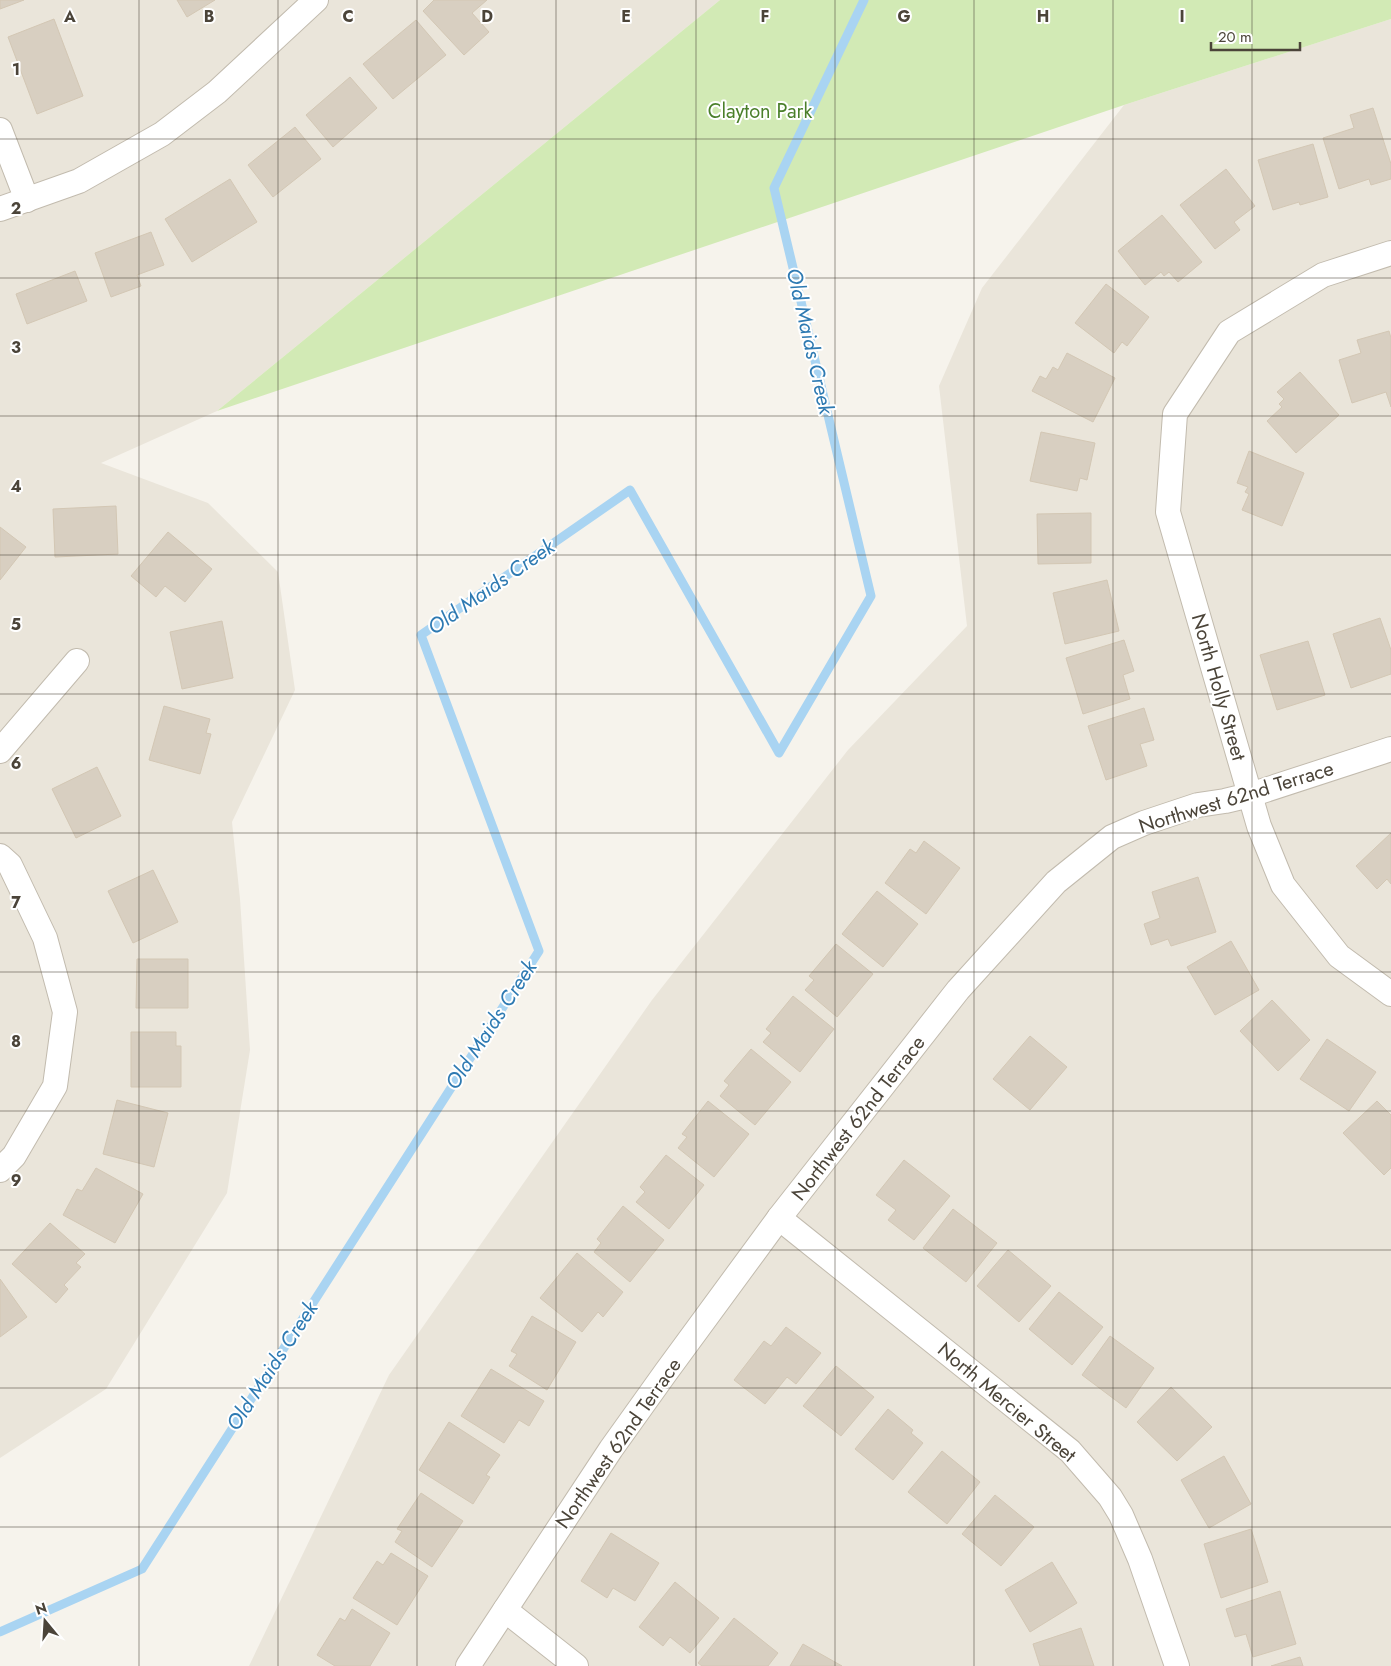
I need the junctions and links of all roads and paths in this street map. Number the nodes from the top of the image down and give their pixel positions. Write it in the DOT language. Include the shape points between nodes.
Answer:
graph roads {
  1 [pos="306,4"];
  2 [pos="0,130"];
  3 [pos="27,200"];
  4 [pos="0,209"];
  5 [pos="1391,253"];
  6 [pos="77,661"];
  7 [pos="1391,748"];
  8 [pos="0,752"];
  9 [pos="1250,795"];
  10 [pos="0,856"];
  11 [pos="1391,994"];
  12 [pos="0,1170"];
  13 [pos="779,1218"];
  14 [pos="505,1610"];
  15 [pos="468,1666"];
  16 [pos="576,1666"];
  17 [pos="1177,1666"];
  1 -- 3 [label="street" via="217,92 162,134 79,181"];
  2 -- 3 [label="street"];
  3 -- 4 [label="street"];
  5 -- 9 [label="street, North Holly Street" via="1323,275 1230,332 1175,414 1168,512"];
  6 -- 8 [label="street"];
  7 -- 9 [label="street, Northwest 62nd Terrace"];
  9 -- 11 [label="street, North Holly Street" via="1283,885 1339,956"];
  9 -- 13 [label="street, Northwest 62nd Terrace" via="1198,805 1112,837 1056,882 958,990"];
  10 -- 12 [label="street" via="10,865 45,938 65,1012 55,1086 14,1156"];
  13 -- 14 [label="street, Northwest 62nd Terrace" via="616,1442"];
  13 -- 17 [label="street, North Mercier Street" via="1070,1451 1110,1497 1121,1515 1140,1559"];
  14 -- 15 [label="street, Northwest 62nd Terrace"];
  14 -- 16 [label="street"];
}
